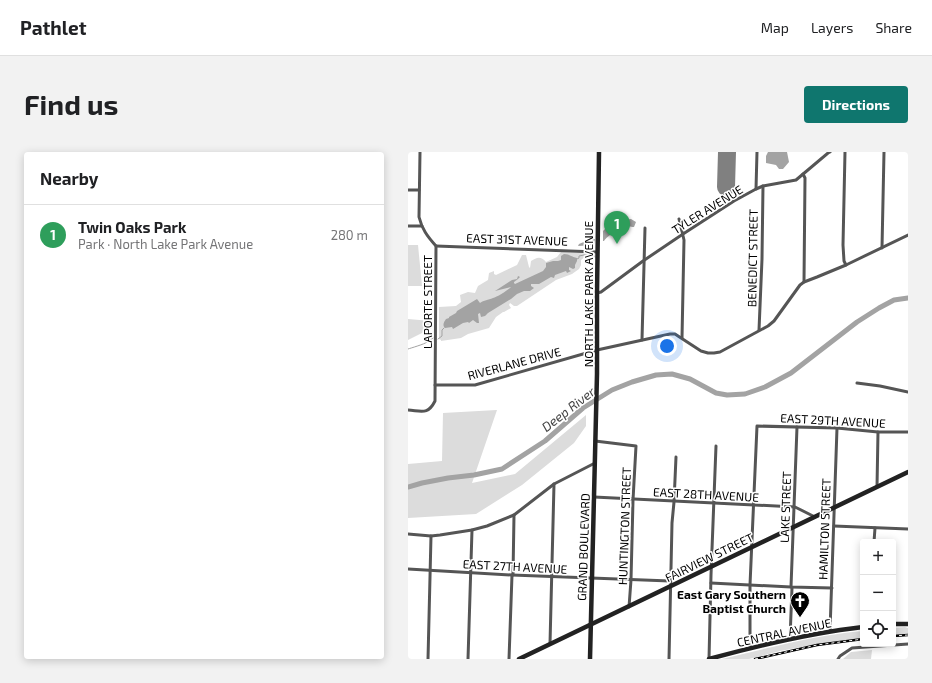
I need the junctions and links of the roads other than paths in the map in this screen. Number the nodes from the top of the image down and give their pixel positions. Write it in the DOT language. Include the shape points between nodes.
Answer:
graph roads {
  1 [pos="420,152"];
  2 [pos="599,152"];
  3 [pos="757,152"];
  4 [pos="830,152"];
  5 [pos="845,152"];
  6 [pos="884,152"];
  7 [pos="803,174"];
  8 [pos="763,186"];
  9 [pos="756,189"];
  10 [pos="408,190"];
  11 [pos="419,190"];
  12 [pos="679,219"];
  13 [pos="408,226"];
  14 [pos="422,226"];
  15 [pos="645,228"];
  16 [pos="683,234"];
  17 [pos="908,235"];
  18 [pos="436,246"];
  19 [pos="882,248"];
  20 [pos="597,252"];
  21 [pos="643,261"];
  22 [pos="846,265"];
  23 [pos="804,282"];
  24 [pos="597,293"];
  25 [pos="759,330"];
  26 [pos="682,338"];
  27 [pos="642,340"];
  28 [pos="597,350"];
  29 [pos="857,383"];
  30 [pos="435,384"];
  31 [pos="908,392"];
  32 [pos="408,410"];
  33 [pos="797,427"];
  34 [pos="837,428"];
  35 [pos="878,432"];
  36 [pos="908,432"];
  37 [pos="596,435"];
  38 [pos="595,441"];
  39 [pos="716,446"];
  40 [pos="676,457"];
  41 [pos="595,463"];
  42 [pos="908,472"];
  43 [pos="554,484"];
  44 [pos="877,487"];
  45 [pos="594,497"];
  46 [pos="633,500"];
  47 [pos="674,502"];
  48 [pos="715,503"];
  49 [pos="754,505"];
  50 [pos="794,507"];
  51 [pos="834,507"];
  52 [pos="514,515"];
  53 [pos="815,517"];
  54 [pos="834,526"];
  55 [pos="793,528"];
  56 [pos="875,528"];
  57 [pos="908,529"];
  58 [pos="472,530"];
  59 [pos="408,534"];
  60 [pos="431,536"];
  61 [pos="874,539"];
  62 [pos="752,546"];
  63 [pos="712,567"];
  64 [pos="408,569"];
  65 [pos="431,571"];
  66 [pos="470,573"];
  67 [pos="513,575"];
  68 [pos="552,577"];
  69 [pos="592,578"];
  70 [pos="631,580"];
  71 [pos="670,581"];
  72 [pos="711,583"];
  73 [pos="750,585"];
  74 [pos="670,587"];
  75 [pos="792,588"];
  76 [pos="832,588"];
  77 [pos="628,607"];
  78 [pos="591,624"];
  79 [pos="896,624"];
  80 [pos="908,624"];
  81 [pos="860,627"];
  82 [pos="830,631"];
  83 [pos="790,639"];
  84 [pos="550,644"];
  85 [pos="908,644"];
  86 [pos="750,648"];
  87 [pos="428,659"];
  88 [pos="468,659"];
  89 [pos="509,659"];
  90 [pos="519,659"];
  91 [pos="590,659"];
  92 [pos="669,659"];
  93 [pos="709,659"];
  94 [pos="838,659"];
  1 -- 11 [label="street, LAPORTE STREET"];
  2 -- 20 [label="street, NORTH LAKE PARK AVENUE"];
  3 -- 9 [label="street"];
  4 -- 7 [label="street, TYLER AVENUE"];
  5 -- 22 [label="street" via="843,245"];
  6 -- 19 [label="street"];
  7 -- 8 [label="street, TYLER AVENUE" via="796,180"];
  7 -- 23 [label="street"];
  8 -- 9 [label="street, TYLER AVENUE"];
  8 -- 25 [label="street, BENEDICT STREET"];
  9 -- 16 [label="street, TYLER AVENUE"];
  10 -- 11 [label="street"];
  11 -- 14 [label="street, LAPORTE STREET" via="419,217"];
  12 -- 16 [label="street"];
  13 -- 14 [label="street"];
  14 -- 18 [label="street, LAPORTE STREET"];
  15 -- 21 [label="street"];
  16 -- 21 [label="street, TYLER AVENUE"];
  16 -- 26 [label="street"];
  17 -- 19 [label="street"];
  18 -- 20 [label="street, EAST 31ST AVENUE"];
  18 -- 30 [label="street, LAPORTE STREET"];
  19 -- 22 [label="street"];
  20 -- 24 [label="street, NORTH LAKE PARK AVENUE"];
  21 -- 24 [label="street, TYLER AVENUE"];
  21 -- 27 [label="street"];
  22 -- 23 [label="street"];
  23 -- 25 [label="street" via="774,320"];
  24 -- 28 [label="street, NORTH LAKE PARK AVENUE"];
  25 -- 26 [label="street" via="714,353 701,351"];
  26 -- 27 [label="street, RIVERLANE DRIVE" via="670,334"];
  27 -- 28 [label="street, RIVERLANE DRIVE"];
  28 -- 30 [label="street, RIVERLANE DRIVE" via="475,385"];
  28 -- 37 [label="street, NORTH LAKE PARK AVENUE"];
  29 -- 31 [label="street"];
  30 -- 32 [label="street, LAPORTE STREET" via="435,401 431,408 426,412"];
  33 -- 34 [label="street, EAST 29TH AVENUE"];
  33 -- 49 [label="street, EAST 29TH AVENUE" via="757,426"];
  33 -- 50 [label="street, LAKE STREET"];
  34 -- 35 [label="street, EAST 29TH AVENUE"];
  34 -- 51 [label="street, HAMILTON STREET"];
  35 -- 36 [label="street, EAST 29TH AVENUE"];
  35 -- 44 [label="street"];
  37 -- 38 [label="street, GRAND BOULEVARD"];
  38 -- 41 [label="street, GRAND BOULEVARD"];
  38 -- 46 [label="street, HUNTINGTON STREET" via="636,446"];
  39 -- 48 [label="street"];
  40 -- 47 [label="street"];
  41 -- 43 [label="street"];
  41 -- 45 [label="street, GRAND BOULEVARD"];
  42 -- 44 [label="street, FAIRVIEW STREET"];
  43 -- 52 [label="street"];
  43 -- 68 [label="street"];
  44 -- 51 [label="street, FAIRVIEW STREET"];
  45 -- 46 [label="street, EAST 28TH AVENUE"];
  45 -- 69 [label="street, GRAND BOULEVARD"];
  46 -- 47 [label="street, EAST 28TH AVENUE"];
  46 -- 70 [label="street, HUNTINGTON STREET"];
  47 -- 48 [label="street, EAST 28TH AVENUE"];
  47 -- 71 [label="street"];
  48 -- 49 [label="street, EAST 28TH AVENUE"];
  48 -- 63 [label="street"];
  49 -- 50 [label="street, EAST 28TH AVENUE"];
  49 -- 62 [label="street"];
  50 -- 53 [label="street, EAST 28TH AVENUE"];
  50 -- 55 [label="street, LAKE STREET"];
  51 -- 53 [label="street, FAIRVIEW STREET"];
  51 -- 54 [label="street, HAMILTON STREET"];
  52 -- 58 [label="street"];
  52 -- 67 [label="street"];
  53 -- 55 [label="street, FAIRVIEW STREET"];
  54 -- 56 [label="street"];
  54 -- 76 [label="street, HAMILTON STREET"];
  55 -- 62 [label="street, FAIRVIEW STREET"];
  55 -- 75 [label="street, LAKE STREET"];
  56 -- 57 [label="street"];
  56 -- 61 [label="street"];
  58 -- 60 [label="street"];
  58 -- 66 [label="street"];
  59 -- 60 [label="street"];
  60 -- 65 [label="street"];
  62 -- 63 [label="street, FAIRVIEW STREET"];
  62 -- 73 [label="street"];
  63 -- 72 [label="street"];
  63 -- 74 [label="street, FAIRVIEW STREET"];
  64 -- 65 [label="street, EAST 27TH AVENUE"];
  65 -- 66 [label="street, EAST 27TH AVENUE"];
  65 -- 87 [label="street"];
  66 -- 67 [label="street, EAST 27TH AVENUE"];
  66 -- 88 [label="street"];
  67 -- 68 [label="street, EAST 27TH AVENUE"];
  67 -- 89 [label="street"];
  68 -- 69 [label="street, EAST 27TH AVENUE"];
  68 -- 84 [label="street"];
  69 -- 70 [label="street, EAST 27TH AVENUE"];
  69 -- 78 [label="street, GRAND BOULEVARD"];
  70 -- 71 [label="street, EAST 27TH AVENUE"];
  70 -- 77 [label="street, HUNTINGTON STREET"];
  71 -- 74 [label="street"];
  72 -- 73 [label="street"];
  72 -- 93 [label="street"];
  73 -- 75 [label="street"];
  73 -- 86 [label="street"];
  74 -- 77 [label="street, FAIRVIEW STREET"];
  74 -- 92 [label="street"];
  75 -- 76 [label="street"];
  75 -- 83 [label="street, LAKE STREET"];
  76 -- 82 [label="street, HAMILTON STREET"];
  77 -- 78 [label="street, FAIRVIEW STREET"];
  78 -- 84 [label="street, FAIRVIEW STREET"];
  78 -- 91 [label="street, GRAND BOULEVARD"];
  79 -- 80 [label="street"];
  81 -- 82 [label="street, CENTRAL AVENUE"];
  82 -- 83 [label="street, CENTRAL AVENUE"];
  83 -- 86 [label="street, CENTRAL AVENUE"];
  84 -- 90 [label="street, FAIRVIEW STREET"];
  85 -- 94 [label="street" via="852,648"];
  86 -- 93 [label="street, CENTRAL AVENUE"];
}
